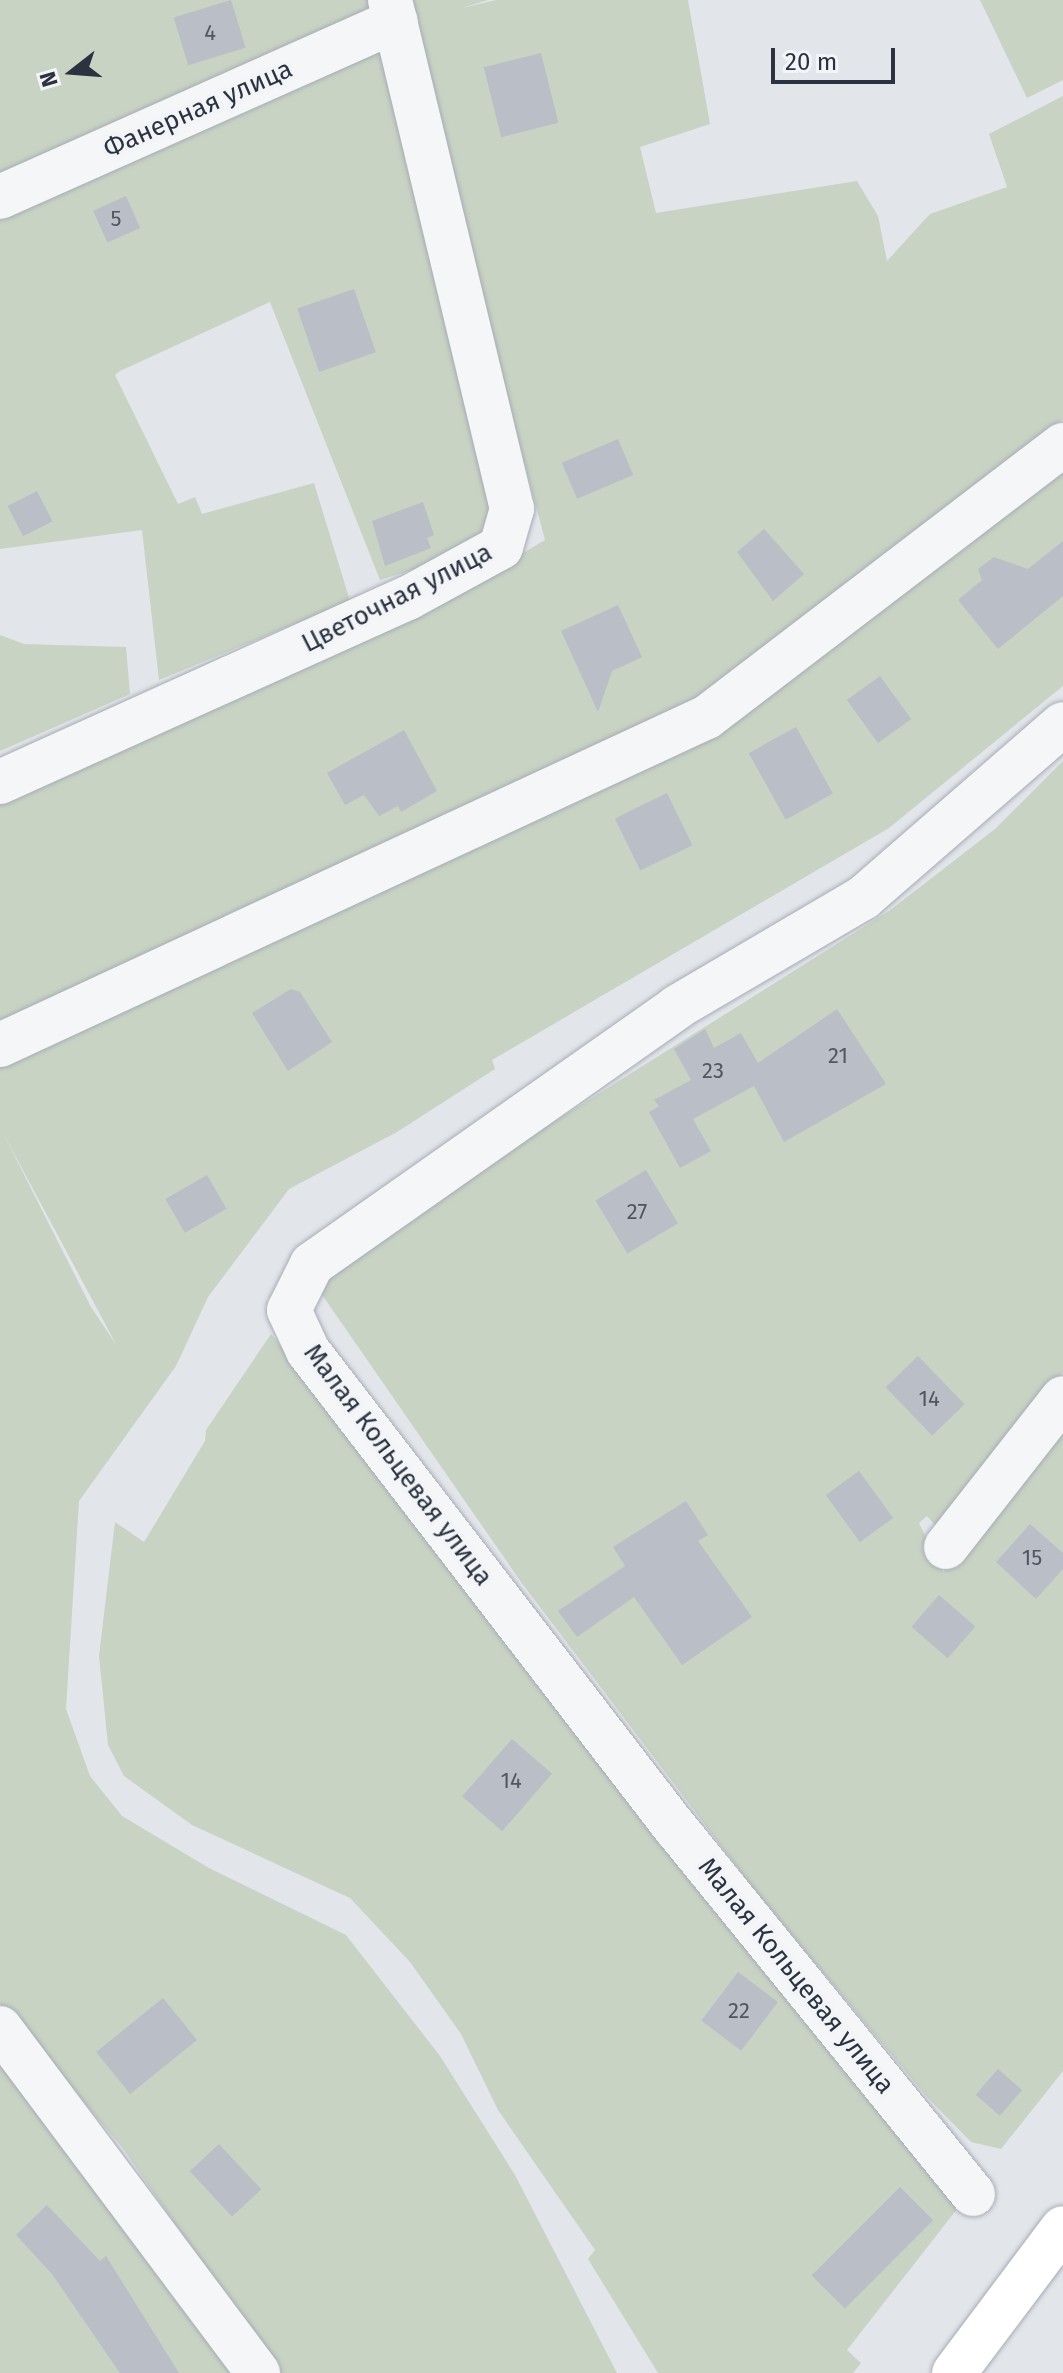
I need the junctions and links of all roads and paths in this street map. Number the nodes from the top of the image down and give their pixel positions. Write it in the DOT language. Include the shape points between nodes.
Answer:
graph roads {
  1 [pos="393,11"];
  2 [pos="0,197"];
  3 [pos="1063,445"];
  4 [pos="1063,724"];
  5 [pos="0,782"];
  6 [pos="0,1045"];
  7 [pos="1063,1398"];
  8 [pos="946,1547"];
  9 [pos="0,2028"];
  10 [pos="973,2194"];
  11 [pos="1058,2247"];
  12 [pos="258,2373"];
  13 [pos="954,2373"];
  1 -- 2 [label="street, Фанерная улица"];
  1 -- 5 [label="street, Цветочная улица" via="512,509 501,547 408,598"];
  3 -- 6 [label="street" via="707,717"];
  4 -- 10 [label="street, Малая Кольцевая улица" via="863,898 677,1007 312,1264 289,1310 308,1351 676,1829"];
  7 -- 8 [label="street"];
  9 -- 12 [label="street"];
  11 -- 13 [label="main road"];
}
